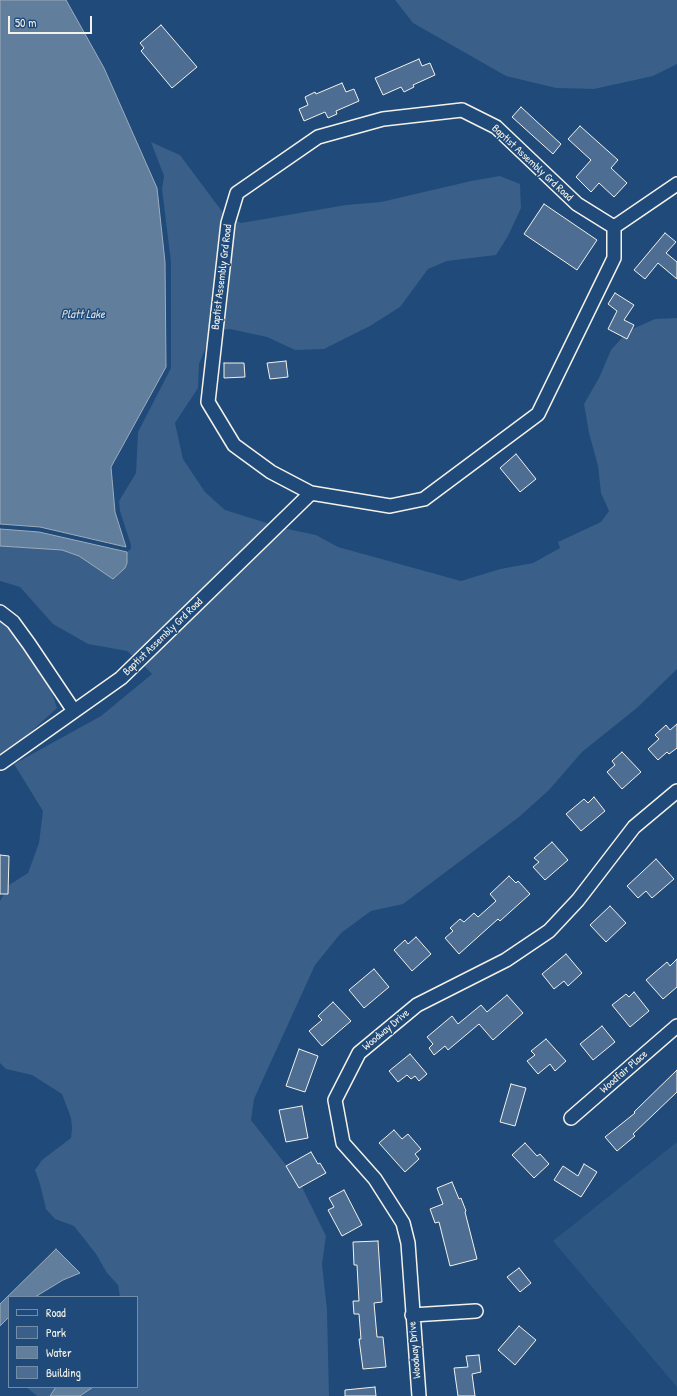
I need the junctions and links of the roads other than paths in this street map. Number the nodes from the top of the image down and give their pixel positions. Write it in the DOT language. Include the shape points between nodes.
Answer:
graph roads {
  1 [pos="677,184"];
  2 [pos="614,227"];
  3 [pos="310,493"];
  4 [pos="0,612"];
  5 [pos="74,711"];
  6 [pos="1,763"];
  7 [pos="677,791"];
  8 [pos="677,1026"];
  9 [pos="571,1118"];
  10 [pos="476,1311"];
  11 [pos="412,1315"];
  12 [pos="419,1396"];
  1 -- 2 [label="street"];
  2 -- 3 [label="street, Baptist Assembly Grd Road" via="614,258 538,414 424,499 390,506"];
  2 -- 3 [label="street, Baptist Assembly Grd Road" via="577,204 496,127 462,110 383,118 318,137 237,193 228,223 208,402 234,445 271,472"];
  3 -- 5 [label="street, Baptist Assembly Grd Road" via="121,678"];
  4 -- 5 [label="street" via="13,622 25,638"];
  5 -- 6 [label="street, Baptist Assembly Grd Road"];
  7 -- 11 [label="street, Woodway Drive" via="634,827 578,900 549,930 506,960 417,1005 359,1053 336,1100 343,1143 374,1179 403,1223 408,1243"];
  8 -- 9 [label="street, Woodfair Place"];
  10 -- 11 [label="street"];
  11 -- 12 [label="street, Woodway Drive"];
}
